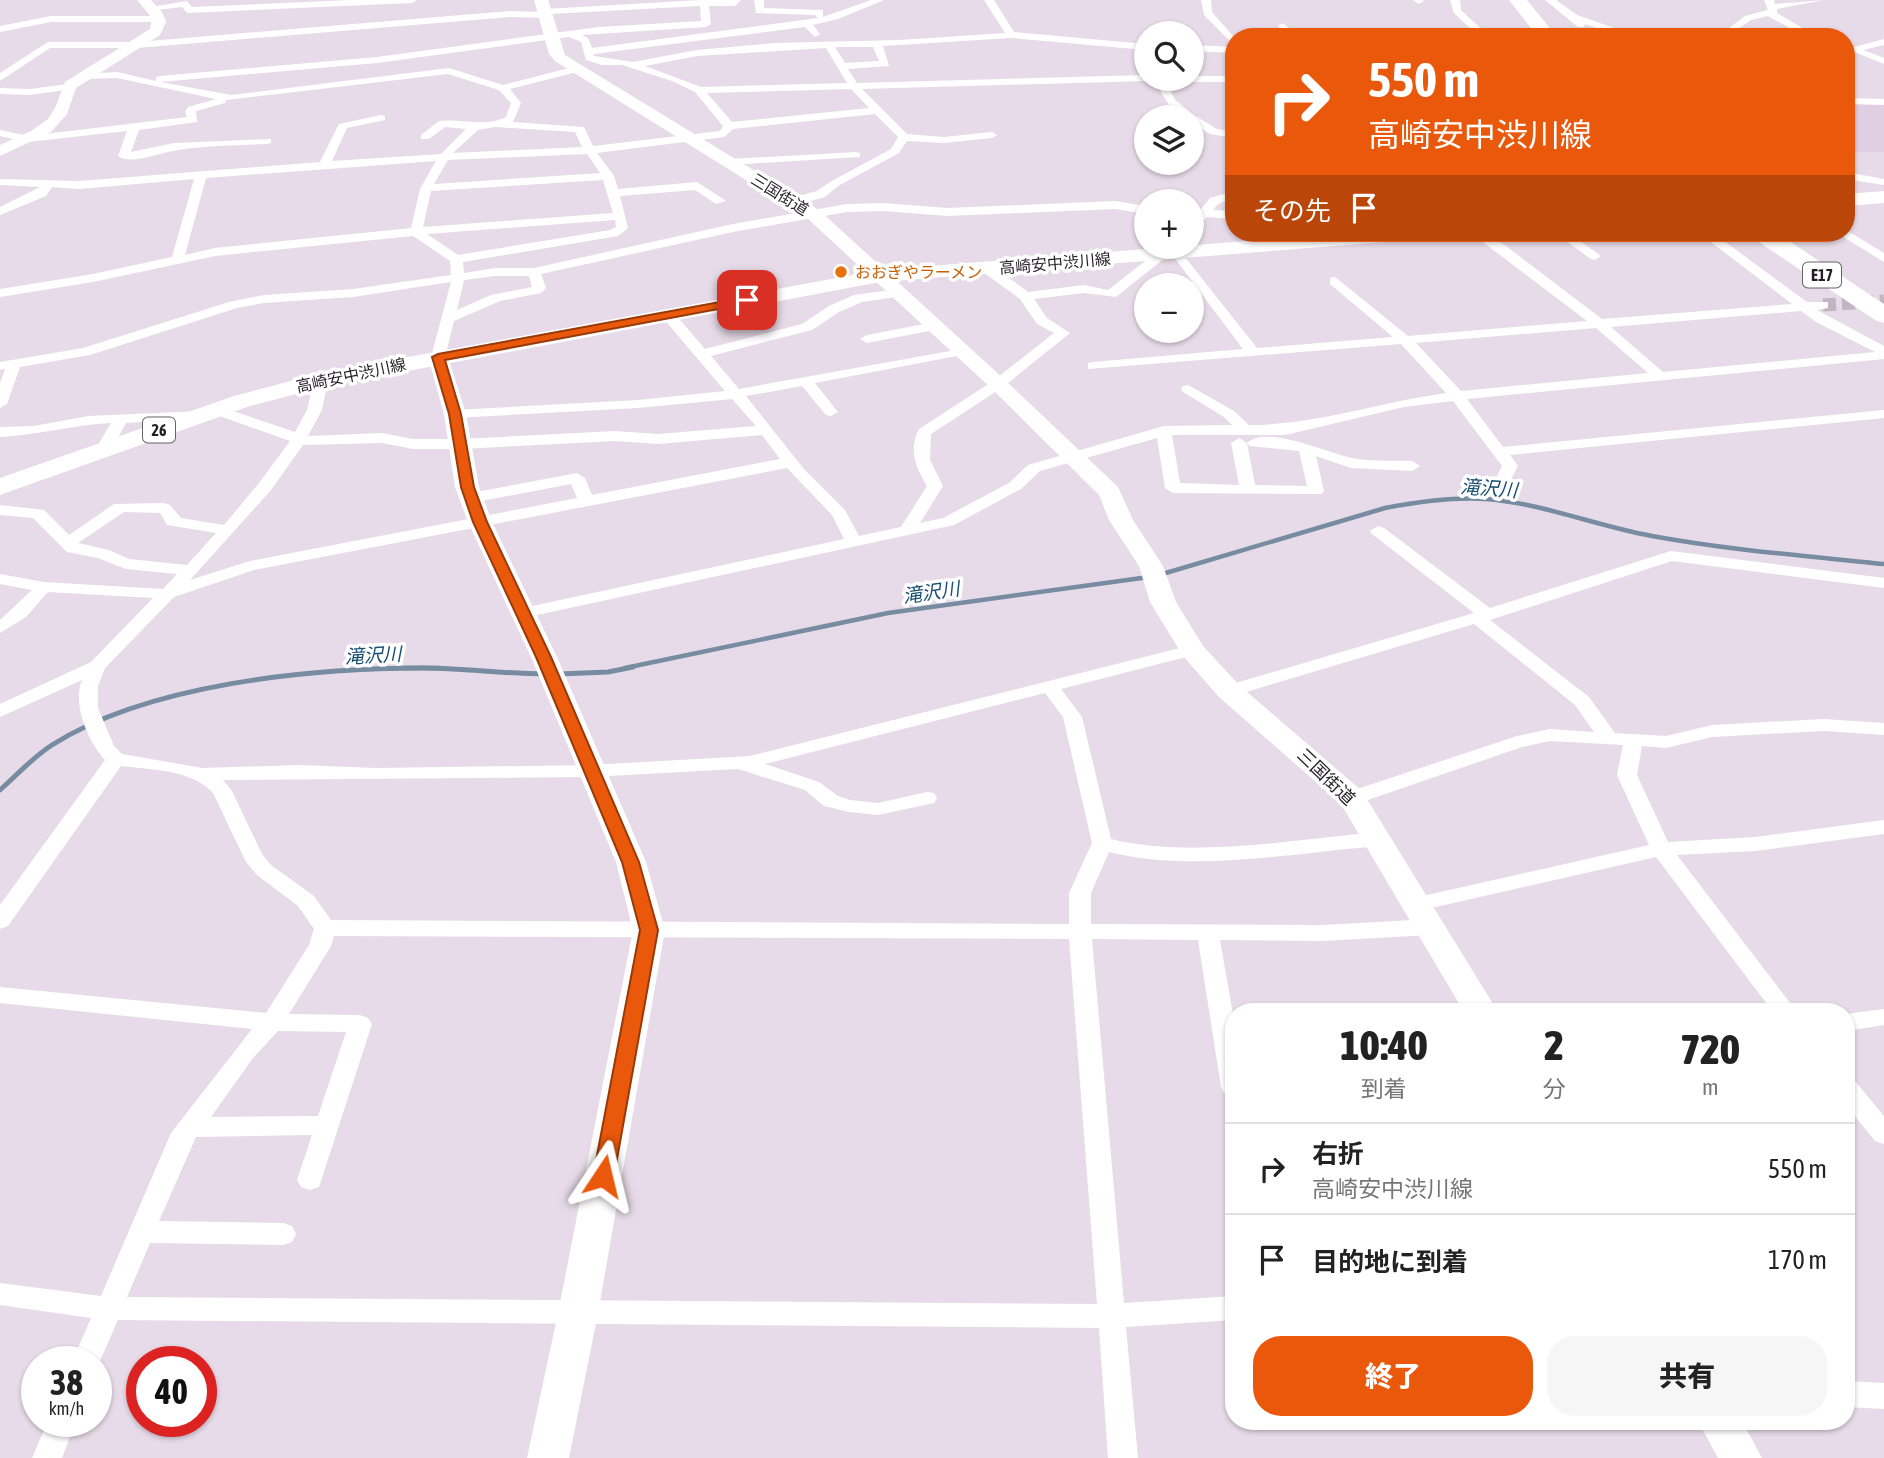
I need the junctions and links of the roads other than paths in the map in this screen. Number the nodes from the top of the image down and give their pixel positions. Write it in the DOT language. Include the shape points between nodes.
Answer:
graph roads {
  1 [pos="412,0"];
  2 [pos="736,0"];
  3 [pos="759,0"];
  4 [pos="798,0"];
  5 [pos="878,0"];
  6 [pos="989,0"];
  7 [pos="1206,0"];
  8 [pos="1455,0"];
  9 [pos="1500,0"];
  10 [pos="1518,0"];
  11 [pos="1819,0"];
  12 [pos="395,1"];
  13 [pos="705,1"];
  14 [pos="1558,2"];
  15 [pos="284,3"];
  16 [pos="858,7"];
  17 [pos="1771,7"];
  18 [pos="152,9"];
  19 [pos="544,9"];
  20 [pos="1574,17"];
  21 [pos="812,23"];
  22 [pos="681,26"];
  23 [pos="1476,28"];
  24 [pos="1523,28"];
  25 [pos="1541,28"];
  26 [pos="1584,28"];
  27 [pos="1605,28"];
  28 [pos="1732,28"];
  29 [pos="1800,28"];
  30 [pos="0,29"];
  31 [pos="402,29"];
  32 [pos="1225,32"];
  33 [pos="65,33"];
  34 [pos="286,33"];
  35 [pos="570,34"];
  36 [pos="551,36"];
  37 [pos="1011,36"];
  38 [pos="687,39"];
  39 [pos="1884,41"];
  40 [pos="877,44"];
  41 [pos="48,45"];
  42 [pos="137,45"];
  43 [pos="287,45"];
  44 [pos="827,45"];
  45 [pos="1134,46"];
  46 [pos="1204,49"];
  47 [pos="1225,50"];
  48 [pos="440,51"];
  49 [pos="1855,51"];
  50 [pos="589,52"];
  51 [pos="1855,53"];
  52 [pos="288,56"];
  53 [pos="1884,61"];
  54 [pos="630,65"];
  55 [pos="842,66"];
  56 [pos="289,68"];
  57 [pos="0,69"];
  58 [pos="12,70"];
  59 [pos="449,71"];
  60 [pos="582,72"];
  61 [pos="84,76"];
  62 [pos="0,78"];
  63 [pos="1134,78"];
  64 [pos="1204,79"];
  65 [pos="1225,79"];
  66 [pos="142,80"];
  67 [pos="68,87"];
  68 [pos="503,88"];
  69 [pos="855,88"];
  70 [pos="289,90"];
  71 [pos="699,90"];
  72 [pos="0,91"];
  73 [pos="232,97"];
  74 [pos="1855,101"];
  75 [pos="1884,102"];
  76 [pos="878,110"];
  77 [pos="381,118"];
  78 [pos="497,125"];
  79 [pos="729,126"];
  80 [pos="1204,126"];
  81 [pos="134,127"];
  82 [pos="476,127"];
  83 [pos="0,133"];
  84 [pos="1225,134"];
  85 [pos="992,135"];
  86 [pos="425,137"];
  87 [pos="904,137"];
  88 [pos="689,138"];
  89 [pos="27,139"];
  90 [pos="799,146"];
  91 [pos="591,150"];
  92 [pos="0,151"];
  93 [pos="268,151"];
  94 [pos="856,155"];
  95 [pos="443,158"];
  96 [pos="722,158"];
  97 [pos="324,166"];
  98 [pos="201,176"];
  99 [pos="608,176"];
  100 [pos="1855,176"];
  101 [pos="1884,181"];
  102 [pos="0,183"];
  103 [pos="48,186"];
  104 [pos="428,188"];
  105 [pos="613,193"];
  106 [pos="1225,197"];
  107 [pos="1884,197"];
  108 [pos="1855,199"];
  109 [pos="720,201"];
  110 [pos="792,202"];
  111 [pos="1134,208"];
  112 [pos="0,211"];
  113 [pos="1207,213"];
  114 [pos="813,214"];
  115 [pos="1225,214"];
  116 [pos="620,216"];
  117 [pos="1204,216"];
  118 [pos="417,233"];
  119 [pos="1855,241"];
  120 [pos="1316,242"];
  121 [pos="1492,242"];
  122 [pos="1574,242"];
  123 [pos="1717,242"];
  124 [pos="1774,242"];
  125 [pos="1798,242"];
  126 [pos="542,244"];
  127 [pos="1884,245"];
  128 [pos="1204,249"];
  129 [pos="1870,250"];
  130 [pos="1134,255"];
  131 [pos="1595,256"];
  132 [pos="178,258"];
  133 [pos="1884,258"];
  134 [pos="456,259"];
  135 [pos="1159,259"];
  136 [pos="1177,259"];
  137 [pos="564,263"];
  138 [pos="988,269"];
  139 [pos="534,271"];
  140 [pos="880,276"];
  141 [pos="457,279"];
  142 [pos="1335,281"];
  143 [pos="0,293"];
  144 [pos="898,293"];
  145 [pos="1025,296"];
  146 [pos="1884,299"];
  147 [pos="1823,305"];
  148 [pos="1804,307"];
  149 [pos="668,315"];
  150 [pos="1884,315"];
  151 [pos="449,318"];
  152 [pos="1600,323"];
  153 [pos="934,326"];
  154 [pos="887,335"];
  155 [pos="867,339"];
  156 [pos="1405,340"];
  157 [pos="962,351"];
  158 [pos="1252,351"];
  159 [pos="1884,353"];
  160 [pos="701,354"];
  161 [pos="438,357"];
  162 [pos="913,359"];
  163 [pos="7,365"];
  164 [pos="1093,366"];
  165 [pos="1659,376"];
  166 [pos="321,380"];
  167 [pos="805,380"];
  168 [pos="998,384"];
  169 [pos="1188,389"];
  170 [pos="735,394"];
  171 [pos="1457,396"];
  172 [pos="0,404"];
  173 [pos="831,411"];
  174 [pos="209,412"];
  175 [pos="455,414"];
  176 [pos="1884,414"];
  177 [pos="121,419"];
  178 [pos="636,420"];
  179 [pos="765,430"];
  180 [pos="1164,431"];
  181 [pos="0,432"];
  182 [pos="1242,437"];
  183 [pos="300,440"];
  184 [pos="460,444"];
  185 [pos="110,447"];
  186 [pos="1306,448"];
  187 [pos="1498,452"];
  188 [pos="1071,457"];
  189 [pos="791,462"];
  190 [pos="1412,466"];
  191 [pos="1503,480"];
  192 [pos="0,487"];
  193 [pos="1248,489"];
  194 [pos="471,498"];
  195 [pos="586,501"];
  196 [pos="0,510"];
  197 [pos="480,522"];
  198 [pos="227,530"];
  199 [pos="907,531"];
  200 [pos="1378,531"];
  201 [pos="69,541"];
  202 [pos="853,541"];
  203 [pos="190,569"];
  204 [pos="0,579"];
  205 [pos="1884,583"];
  206 [pos="44,587"];
  207 [pos="167,594"];
  208 [pos="523,613"];
  209 [pos="1483,617"];
  210 [pos="0,628"];
  211 [pos="1192,650"];
  212 [pos="97,666"];
  213 [pos="1050,687"];
  214 [pos="1229,691"];
  215 [pos="0,711"];
  216 [pos="1884,729"];
  217 [pos="1608,737"];
  218 [pos="1633,741"];
  219 [pos="111,753"];
  220 [pos="740,763"];
  221 [pos="590,771"];
  222 [pos="202,774"];
  223 [pos="927,798"];
  224 [pos="1352,798"];
  225 [pos="1884,827"];
  226 [pos="1379,839"];
  227 [pos="1102,843"];
  228 [pos="1661,849"];
  229 [pos="1424,916"];
  230 [pos="0,921"];
  231 [pos="325,928"];
  232 [pos="649,930"];
  233 [pos="1080,933"];
  234 [pos="1208,933"];
  235 [pos="0,995"];
  236 [pos="1476,1003"];
  237 [pos="1779,1003"];
  238 [pos="1884,1017"];
  239 [pos="272,1022"];
  240 [pos="1855,1022"];
  241 [pos="1225,1038"];
  242 [pos="1855,1098"];
  243 [pos="328,1125"];
  244 [pos="190,1127"];
  245 [pos="1884,1133"];
  246 [pos="310,1180"];
  247 [pos="140,1233"];
  248 [pos="283,1234"];
  249 [pos="0,1294"];
  250 [pos="107,1308"];
  251 [pos="1225,1309"];
  252 [pos="578,1313"];
  253 [pos="1112,1316"];
  254 [pos="92,1346"];
  255 [pos="1855,1394"];
  256 [pos="1884,1396"];
  257 [pos="1724,1430"];
  258 [pos="56,1437"];
  259 [pos="47,1458"];
  260 [pos="548,1458"];
  261 [pos="1123,1458"];
  262 [pos="1741,1458"];
  1 -- 12 [label="street"];
  2 -- 13 [label="street"];
  3 -- 21 [label="street" via="759,11 820,12"];
  4 -- 16 [label="street" via="796,4"];
  5 -- 16 [label="street"];
  6 -- 37 [label="street"];
  7 -- 32 [label="street" via="1207,13"];
  8 -- 23 [label="street" via="1457,10"];
  9 -- 24 [label="highway"];
  10 -- 25 [label="highway"];
  11 -- 17 [label="street"];
  12 -- 15 [label="street"];
  12 -- 31 [label="street"];
  13 -- 19 [label="street"];
  13 -- 22 [label="street" via="706,24"];
  14 -- 20 [label="street"];
  15 -- 18 [label="street"];
  15 -- 34 [label="street"];
  16 -- 21 [label="street"];
  17 -- 28 [label="street"];
  17 -- 29 [label="street"];
  18 -- 30 [label="street"];
  18 -- 42 [label="street" via="155,32"];
  19 -- 31 [label="street"];
  19 -- 36 [label="street, 三国街道"];
  20 -- 26 [label="street"];
  20 -- 27 [label="street"];
  21 -- 38 [label="street"];
  21 -- 44 [label="street"];
  22 -- 35 [label="street"];
  22 -- 38 [label="street"];
  31 -- 34 [label="street"];
  33 -- 41 [label="street"];
  34 -- 42 [label="street"];
  34 -- 43 [label="street"];
  35 -- 36 [label="street"];
  35 -- 50 [label="street" via="585,40"];
  36 -- 48 [label="street"];
  36 -- 60 [label="street, 三国街道" via="556,54"];
  37 -- 40 [label="street"];
  37 -- 45 [label="street"];
  38 -- 50 [label="street"];
  39 -- 49 [label="street"];
  40 -- 44 [label="street"];
  40 -- 55 [label="street" via="885,64"];
  41 -- 42 [label="street"];
  41 -- 58 [label="street"];
  42 -- 61 [label="street"];
  44 -- 54 [label="street" via="697,53"];
  44 -- 55 [label="street"];
  46 -- 47 [label="street"];
  48 -- 56 [label="street" via="409,50"];
  48 -- 59 [label="street"];
  50 -- 54 [label="street" via="590,58 602,62"];
  51 -- 53 [label="street"];
  52 -- 56 [label="street"];
  54 -- 60 [label="street"];
  54 -- 71 [label="street"];
  55 -- 69 [label="street"];
  56 -- 66 [label="street"];
  56 -- 70 [label="street"];
  57 -- 58 [label="street"];
  58 -- 62 [label="street"];
  59 -- 68 [label="street"];
  59 -- 70 [label="street"];
  60 -- 68 [label="street"];
  60 -- 88 [label="street, 三国街道"];
  61 -- 66 [label="street"];
  61 -- 67 [label="street"];
  63 -- 69 [label="street"];
  64 -- 65 [label="street"];
  66 -- 73 [label="street"];
  67 -- 72 [label="street"];
  67 -- 89 [label="street" via="59,114"];
  68 -- 78 [label="street" via="516,103 511,119"];
  69 -- 71 [label="street"];
  69 -- 76 [label="street"];
  70 -- 73 [label="street"];
  71 -- 79 [label="street"];
  73 -- 81 [label="street" via="192,109 193,120"];
  74 -- 75 [label="street"];
  76 -- 79 [label="street"];
  76 -- 87 [label="street"];
  77 -- 97 [label="street" via="343,126"];
  78 -- 82 [label="street"];
  78 -- 91 [label="street" via="576,128"];
  79 -- 88 [label="street" via="724,134"];
  80 -- 84 [label="street"];
  81 -- 89 [label="street"];
  81 -- 93 [label="street" via="124,156 174,146"];
  82 -- 86 [label="street" via="443,123"];
  82 -- 95 [label="street"];
  83 -- 89 [label="street"];
  85 -- 87 [label="street"];
  87 -- 110 [label="street" via="895,151 821,194"];
  88 -- 91 [label="street"];
  88 -- 96 [label="street, 三国街道"];
  89 -- 92 [label="street"];
  90 -- 96 [label="street"];
  91 -- 95 [label="street"];
  91 -- 99 [label="street"];
  93 -- 97 [label="street"];
  93 -- 98 [label="street"];
  94 -- 96 [label="street"];
  95 -- 97 [label="street"];
  95 -- 104 [label="street"];
  96 -- 110 [label="street, 三国街道"];
  98 -- 103 [label="street"];
  98 -- 132 [label="street"];
  99 -- 104 [label="street"];
  99 -- 105 [label="street"];
  100 -- 101 [label="street"];
  102 -- 103 [label="street"];
  103 -- 112 [label="street"];
  104 -- 118 [label="street"];
  105 -- 109 [label="street" via="697,186"];
  105 -- 116 [label="street"];
  106 -- 113 [label="street" via="1214,201"];
  107 -- 108 [label="main road"];
  110 -- 114 [label="street, 三国街道"];
  111 -- 114 [label="street" via="948,212 865,207"];
  113 -- 115 [label="street"];
  113 -- 117 [label="street"];
  114 -- 137 [label="street"];
  114 -- 140 [label="street, 三国街道"];
  116 -- 118 [label="street" via="501,222"];
  116 -- 126 [label="street" via="622,228 614,233"];
  118 -- 132 [label="street"];
  118 -- 134 [label="street"];
  119 -- 129 [label="street"];
  120 -- 128 [label="main road, 高崎安中渋川線 / 26"];
  121 -- 152 [label="street"];
  122 -- 131 [label="street"];
  123 -- 148 [label="street"];
  124 -- 150 [label="highway, E17"];
  125 -- 146 [label="highway, E17"];
  126 -- 134 [label="street"];
  126 -- 137 [label="street"];
  127 -- 129 [label="street"];
  129 -- 133 [label="street"];
  130 -- 138 [label="main road, 高崎安中渋川線 / 26"];
  132 -- 143 [label="street"];
  134 -- 141 [label="street"];
  135 -- 145 [label="street" via="1111,294 1084,289"];
  136 -- 158 [label="street"];
  137 -- 139 [label="street"];
  138 -- 140 [label="main road, 高崎安中渋川線 / 26"];
  138 -- 145 [label="street"];
  139 -- 141 [label="street"];
  139 -- 151 [label="street" via="536,290 496,298"];
  140 -- 144 [label="street, 三国街道"];
  140 -- 149 [label="main road, 高崎安中渋川線 / 26"];
  141 -- 151 [label="street"];
  141 -- 163 [label="street" via="264,299 85,352"];
  142 -- 156 [label="street"];
  144 -- 153 [label="street, 三国街道"];
  144 -- 160 [label="street" via="859,298 807,327"];
  145 -- 168 [label="street" via="1042,321 1061,331"];
  147 -- 148 [label="street"];
  148 -- 152 [label="street"];
  148 -- 159 [label="street"];
  149 -- 160 [label="street"];
  149 -- 161 [label="main road, 高崎安中渋川線 / 26"];
  151 -- 161 [label="street"];
  152 -- 156 [label="street"];
  152 -- 165 [label="street"];
  153 -- 154 [label="street"];
  153 -- 157 [label="street, 三国街道"];
  154 -- 155 [label="street"];
  154 -- 162 [label="street"];
  156 -- 158 [label="street"];
  156 -- 171 [label="street"];
  157 -- 162 [label="street"];
  157 -- 168 [label="street, 三国街道"];
  158 -- 164 [label="street"];
  159 -- 165 [label="street"];
  160 -- 170 [label="street"];
  161 -- 166 [label="main road, 高崎安中渋川線 / 26"];
  161 -- 175 [label="street"];
  162 -- 167 [label="street"];
  163 -- 172 [label="street"];
  165 -- 171 [label="street"];
  166 -- 174 [label="main road, 高崎安中渋川線 / 26"];
  166 -- 183 [label="street" via="321,395"];
  167 -- 170 [label="street"];
  167 -- 173 [label="street"];
  168 -- 188 [label="street, 三国街道"];
  168 -- 199 [label="street" via="923,432 920,451 935,486"];
  169 -- 182 [label="street" via="1229,414"];
  170 -- 178 [label="street"];
  170 -- 179 [label="street"];
  171 -- 182 [label="street"];
  171 -- 187 [label="street"];
  174 -- 177 [label="street"];
  174 -- 183 [label="street"];
  174 -- 185 [label="main road, 高崎安中渋川線 / 26"];
  175 -- 178 [label="street"];
  175 -- 184 [label="street"];
  176 -- 187 [label="street"];
  177 -- 181 [label="street"];
  177 -- 185 [label="street" via="107,443"];
  178 -- 179 [label="street" via="658,439"];
  178 -- 184 [label="street"];
  179 -- 189 [label="street"];
  180 -- 182 [label="street"];
  180 -- 188 [label="street"];
  180 -- 193 [label="street" via="1173,488"];
  182 -- 186 [label="street"];
  182 -- 193 [label="street"];
  183 -- 184 [label="street" via="382,438 413,444"];
  183 -- 198 [label="street"];
  184 -- 194 [label="street"];
  185 -- 192 [label="main road, 高崎安中渋川線 / 26"];
  186 -- 190 [label="street" via="1350,463"];
  186 -- 193 [label="street" via="1316,491"];
  187 -- 191 [label="street" via="1510,466"];
  188 -- 199 [label="street" via="1034,468 1015,486 948,522"];
  188 -- 211 [label="street, 三国街道" via="1110,492 1121,520 1151,566 1163,603"];
  189 -- 195 [label="street"];
  189 -- 202 [label="street" via="839,513"];
  194 -- 195 [label="street" via="577,478"];
  194 -- 197 [label="street"];
  195 -- 197 [label="street"];
  196 -- 201 [label="street" via="38,513"];
  197 -- 207 [label="street" via="250,566"];
  197 -- 208 [label="street"];
  198 -- 201 [label="street" via="173,522 164,508 120,506"];
  198 -- 203 [label="street"];
  199 -- 202 [label="street"];
  200 -- 209 [label="street"];
  201 -- 203 [label="street" via="73,548 126,564"];
  202 -- 208 [label="street"];
  203 -- 207 [label="street"];
  204 -- 206 [label="street"];
  205 -- 209 [label="street" via="1671,556"];
  206 -- 207 [label="street"];
  206 -- 210 [label="street"];
  207 -- 212 [label="street"];
  208 -- 221 [label="street"];
  209 -- 214 [label="street"];
  209 -- 217 [label="street" via="1583,701"];
  211 -- 213 [label="street"];
  211 -- 214 [label="street, 三国街道"];
  212 -- 215 [label="street"];
  212 -- 219 [label="street" via="89,686 89,708"];
  213 -- 220 [label="street"];
  213 -- 227 [label="street" via="1072,717"];
  214 -- 224 [label="street, 三国街道"];
  216 -- 218 [label="street" via="1824,725 1712,731 1667,742"];
  217 -- 218 [label="street"];
  217 -- 224 [label="street" via="1550,735 1517,742"];
  218 -- 228 [label="street" via="1627,775"];
  219 -- 222 [label="street"];
  219 -- 230 [label="street"];
  220 -- 221 [label="street"];
  220 -- 223 [label="street" via="812,786 831,801 849,806 878,808"];
  221 -- 222 [label="street"];
  221 -- 232 [label="street" via="631,862"];
  222 -- 231 [label="street" via="222,791 253,857 306,901"];
  224 -- 226 [label="street, 三国街道"];
  225 -- 228 [label="street" via="1755,844"];
  226 -- 227 [label="street" via="1193,855 1141,853"];
  226 -- 229 [label="street, 三国街道"];
  227 -- 233 [label="street" via="1080,892"];
  228 -- 229 [label="street"];
  228 -- 237 [label="street"];
  229 -- 234 [label="street" via="1322,933"];
  229 -- 236 [label="street, 三国街道"];
  231 -- 232 [label="street"];
  231 -- 239 [label="street" via="320,946"];
  232 -- 233 [label="street"];
  232 -- 252 [label="street"];
  233 -- 234 [label="street"];
  233 -- 253 [label="street"];
  234 -- 241 [label="street"];
  235 -- 239 [label="street"];
  238 -- 240 [label="street"];
  239 -- 243 [label="street" via="360,1024"];
  239 -- 244 [label="street"];
  242 -- 245 [label="street"];
  243 -- 244 [label="street"];
  243 -- 246 [label="street"];
  244 -- 247 [label="street"];
  247 -- 248 [label="street"];
  247 -- 250 [label="street"];
  249 -- 250 [label="street"];
  250 -- 252 [label="street"];
  250 -- 254 [label="street"];
  251 -- 253 [label="street"];
  252 -- 253 [label="street"];
  252 -- 260 [label="street"];
  253 -- 261 [label="street"];
  255 -- 256 [label="street"];
  257 -- 262 [label="street"];
  258 -- 259 [label="street"];
}
